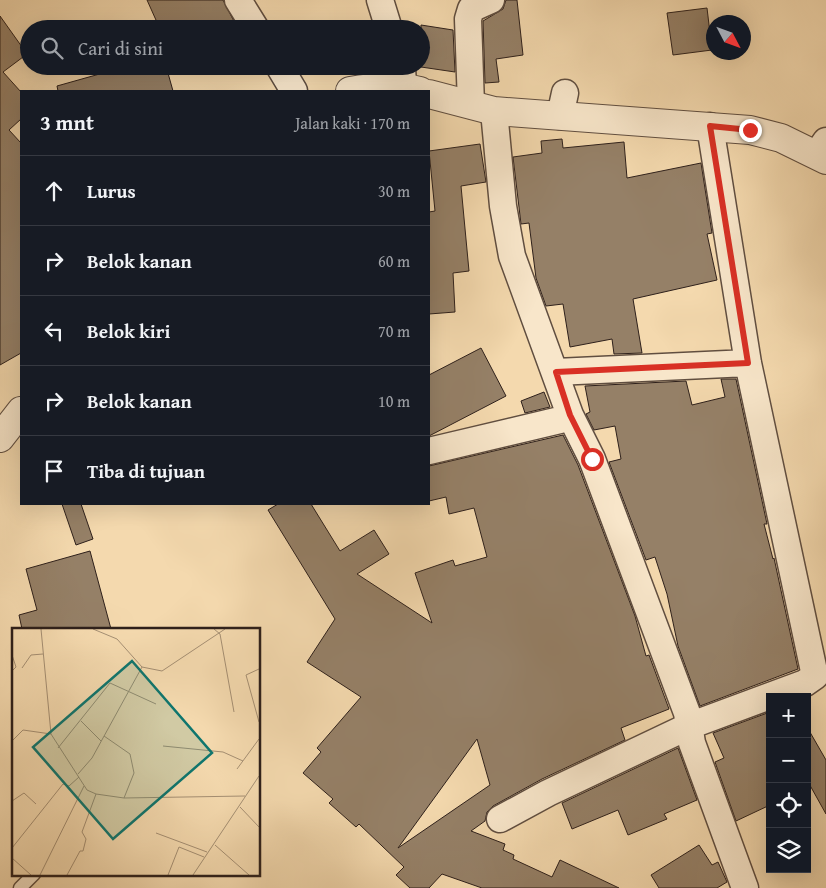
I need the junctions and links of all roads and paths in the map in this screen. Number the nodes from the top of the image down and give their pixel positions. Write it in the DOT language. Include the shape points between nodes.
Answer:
graph roads {
  1 [pos="238,0"];
  2 [pos="380,0"];
  3 [pos="491,0"];
  4 [pos="250,20"];
  5 [pos="387,20"];
  6 [pos="284,75"];
  7 [pos="414,84"];
  8 [pos="293,90"];
  9 [pos="355,90"];
  10 [pos="483,108"];
  11 [pos="710,126"];
  12 [pos="823,152"];
  13 [pos="748,363"];
  14 [pos="556,372"];
  15 [pos="20,411"];
  16 [pos="570,415"];
  17 [pos="0,438"];
  18 [pos="430,451"];
  19 [pos="689,726"];
  20 [pos="500,819"];
  21 [pos="32,876"];
  22 [pos="20,888"];
  23 [pos="745,888"];
  1 -- 4 [label="street"];
  2 -- 5 [label="street"];
  3 -- 10 [label="street" via="471,9 468,18"];
  6 -- 8 [label="street"];
  7 -- 9 [label="street"];
  7 -- 10 [label="street"];
  10 -- 11 [label="street" via="562,105"];
  10 -- 14 [label="street" via="512,256"];
  11 -- 12 [label="street" via="750,130"];
  11 -- 13 [label="street"];
  13 -- 14 [label="street"];
  13 -- 19 [label="street" via="815,676 805,683"];
  14 -- 16 [label="street"];
  15 -- 17 [label="street"];
  16 -- 18 [label="street"];
  16 -- 19 [label="street" via="592,459"];
  19 -- 20 [label="street"];
  19 -- 23 [label="street" via="692,743"];
  21 -- 22 [label="lane"];
}
